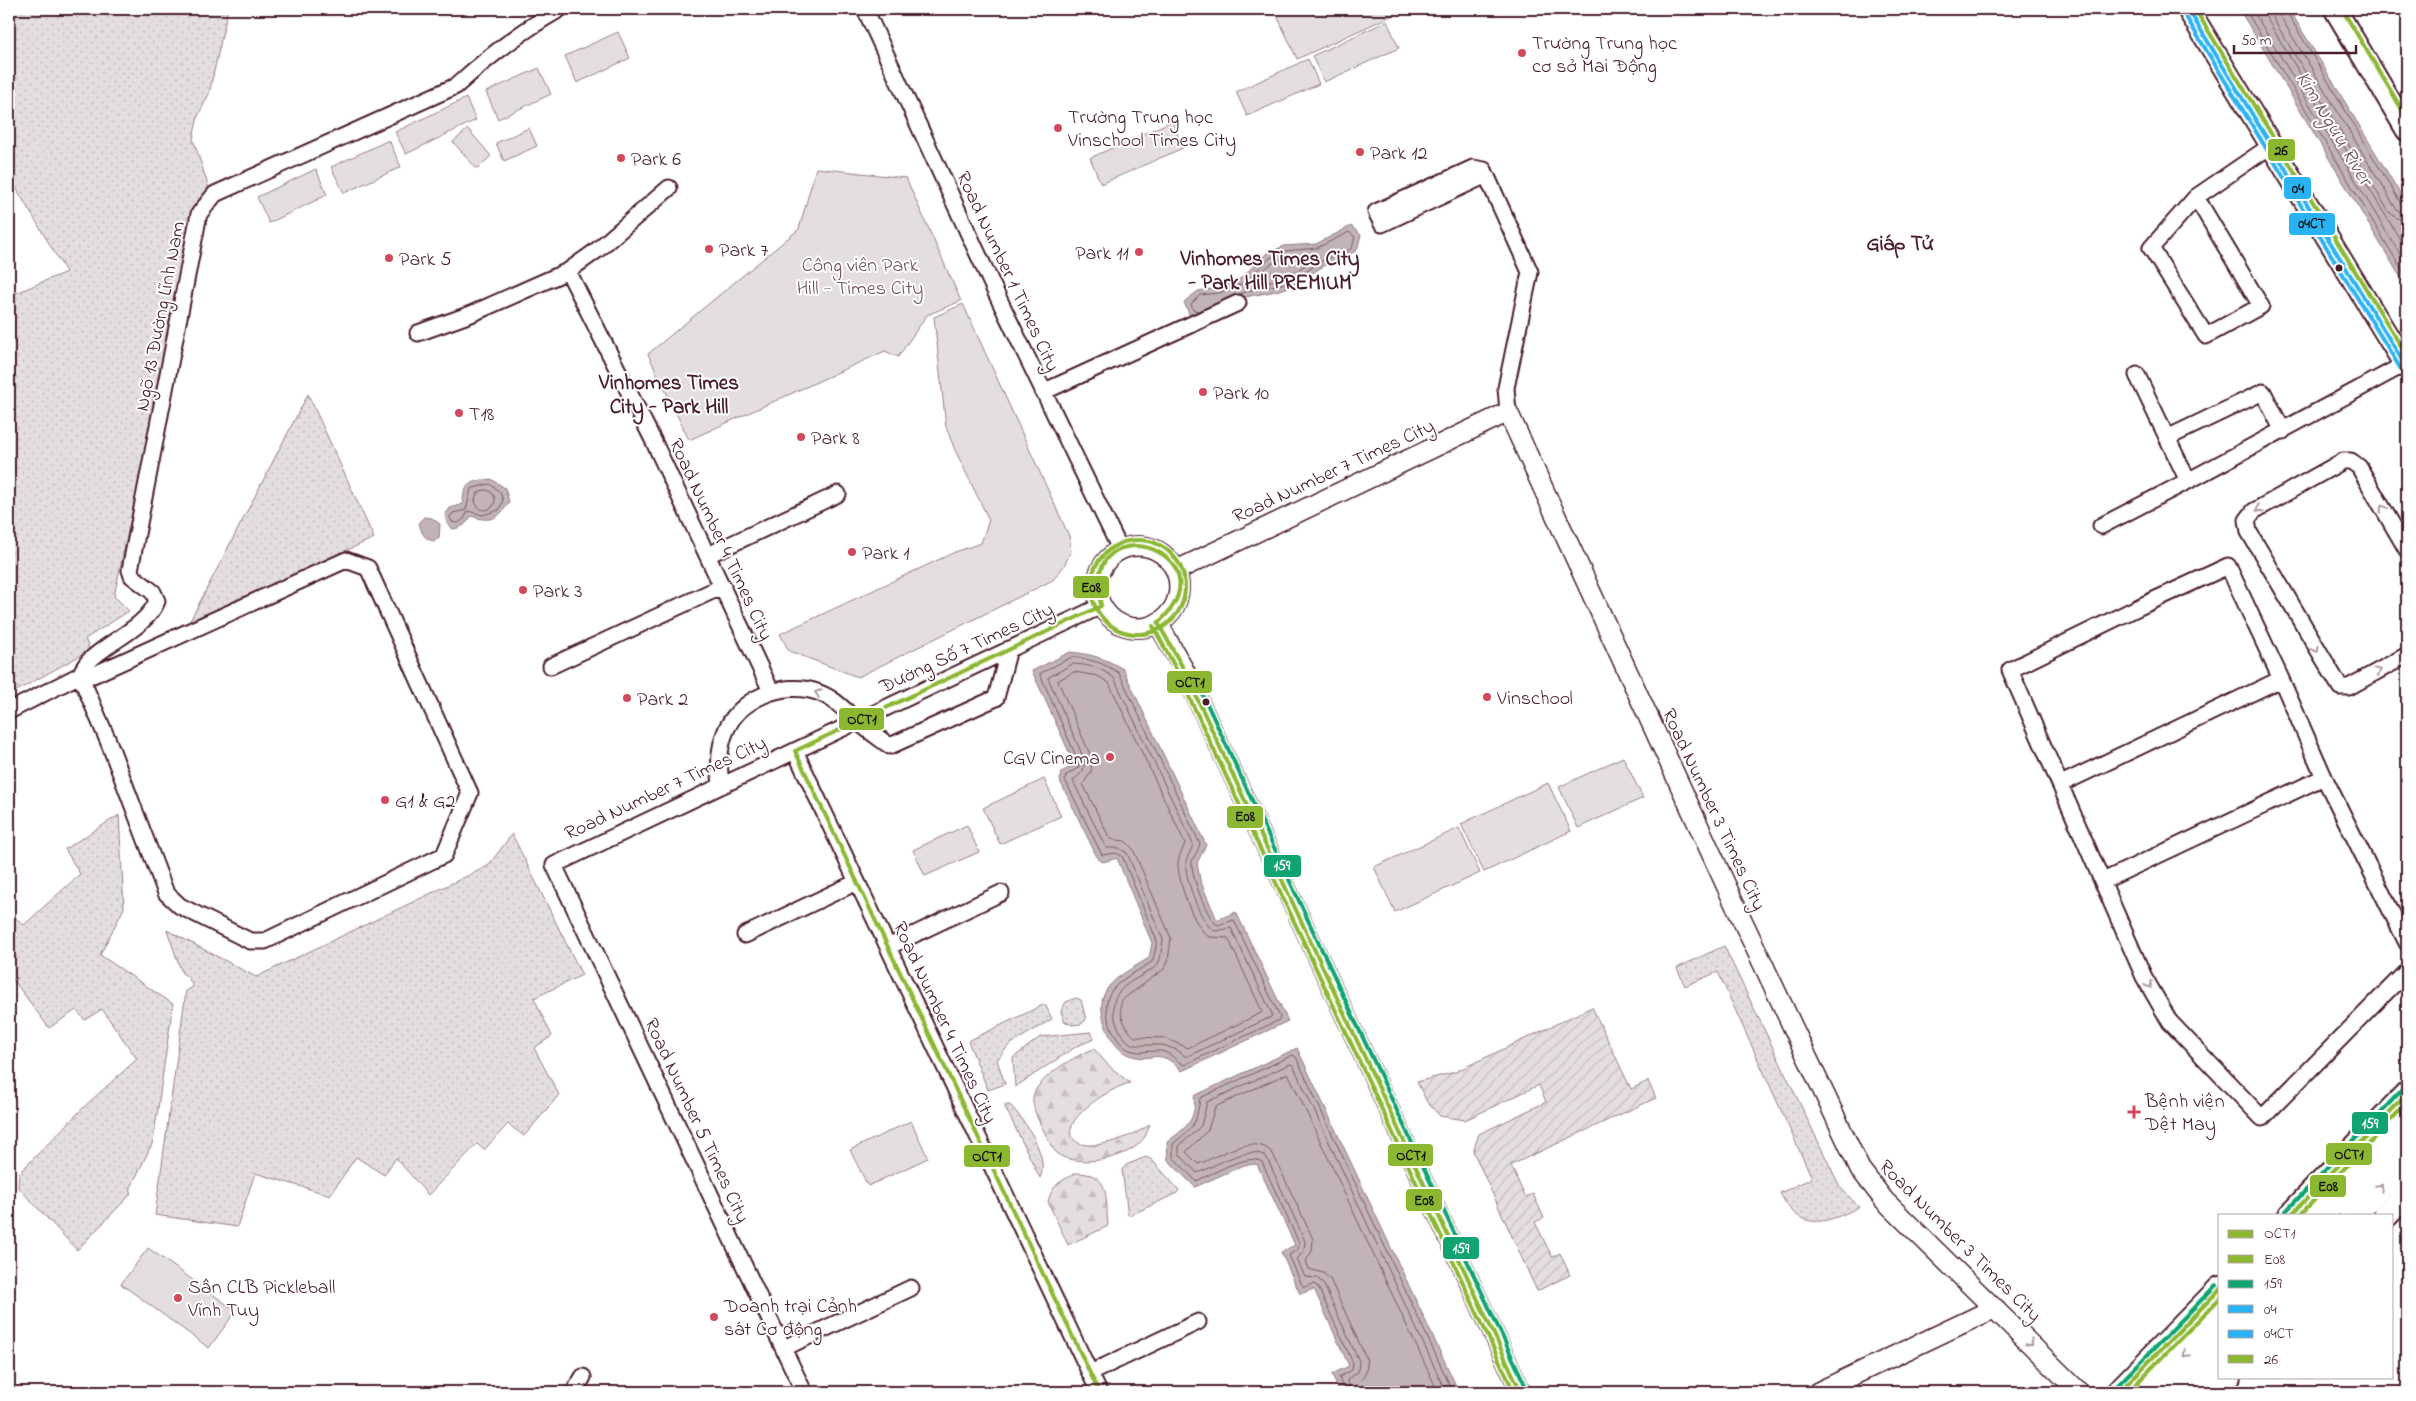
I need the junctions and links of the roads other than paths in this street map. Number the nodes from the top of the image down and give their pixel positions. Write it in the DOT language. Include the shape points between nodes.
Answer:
graph roads {
  1 [pos="560,9"];
  2 [pos="865,9"];
  3 [pos="2188,9"];
  4 [pos="2335,9"];
  5 [pos="2407,130"];
  6 [pos="2272,145"];
  7 [pos="1484,170"];
  8 [pos="669,188"];
  9 [pos="2196,196"];
  10 [pos="568,271"];
  11 [pos="1238,304"];
  12 [pos="418,333"];
  13 [pos="2406,366"];
  14 [pos="2137,374"];
  15 [pos="1043,392"];
  16 [pos="1508,412"];
  17 [pos="2283,431"];
  18 [pos="2167,438"];
  19 [pos="2188,481"];
  20 [pos="838,494"];
  21 [pos="2101,526"];
  22 [pos="2405,540"];
  23 [pos="1120,549"];
  24 [pos="708,555"];
  25 [pos="1177,570"];
  26 [pos="723,586"];
  27 [pos="1101,606"];
  28 [pos="1158,623"];
  29 [pos="1009,649"];
  30 [pos="2407,655"];
  31 [pos="551,666"];
  32 [pos="80,675"];
  33 [pos="2281,679"];
  34 [pos="771,691"];
  35 [pos="9,711"];
  36 [pos="857,721"];
  37 [pos="795,751"];
  38 [pos="2324,778"];
  39 [pos="2061,784"];
  40 [pos="721,786"];
  41 [pos="554,865"];
  42 [pos="2103,881"];
  43 [pos="857,882"];
  44 [pos="1001,894"];
  45 [pos="745,935"];
  46 [pos="2407,943"];
  47 [pos="888,947"];
  48 [pos="2407,971"];
  49 [pos="2407,1094"];
  50 [pos="2407,1127"];
  51 [pos="2407,1159"];
  52 [pos="2407,1193"];
  53 [pos="2292,1214"];
  54 [pos="2322,1214"];
  55 [pos="2353,1214"];
  56 [pos="2387,1214"];
  57 [pos="911,1288"];
  58 [pos="2218,1291"];
  59 [pos="1996,1308"];
  60 [pos="2218,1321"];
  61 [pos="1198,1322"];
  62 [pos="784,1348"];
  63 [pos="2218,1354"];
  64 [pos="1090,1373"];
  65 [pos="583,1377"];
  66 [pos="2227,1378"];
  67 [pos="574,1392"];
  68 [pos="804,1392"];
  69 [pos="1099,1392"];
  70 [pos="1521,1392"];
  71 [pos="1818,1392"];
  72 [pos="2079,1392"];
  73 [pos="2119,1392"];
  74 [pos="2149,1392"];
  75 [pos="2181,1392"];
  76 [pos="2213,1392"];
  1 -- 32 [label="street, Ngõ 13 Đường Lĩnh Nam" via="527,27 456,86 215,194 199,214 130,570 132,576 153,592 157,600 137,624 88,662"];
  2 -- 15 [label="street, Road Number 1 Times City"];
  3 -- 6 [label="main road"];
  4 -- 5 [label="main road"];
  6 -- 9 [label="street"];
  6 -- 13 [label="main road"];
  7 -- 7 [label="street" via="1473,168 1376,212 1382,224 1478,179"];
  7 -- 16 [label="street, Road Number 3 Times City" via="1530,272 1506,388"];
  8 -- 10 [label="street" via="596,252"];
  9 -- 9 [label="street" via="2151,248 2206,336 2261,306"];
  10 -- 12 [label="street" via="472,314"];
  10 -- 24 [label="street, Road Number 4 Times City"];
  11 -- 15 [label="street"];
  13 -- 17 [label="street"];
  14 -- 18 [label="street"];
  15 -- 23 [label="street, Road Number 1 Times City"];
  16 -- 25 [label="street, Road Number 7 Times City"];
  16 -- 59 [label="street, Road Number 3 Times City" via="1852,1154 1876,1191"];
  17 -- 18 [label="street" via="2263,392"];
  17 -- 19 [label="street"];
  18 -- 19 [label="street"];
  19 -- 21 [label="street"];
  20 -- 24 [label="street"];
  22 -- 30 [label="street, one-way" via="2359,467 2350,461 2254,511 2248,520 2249,532 2340,687 2349,687"];
  23 -- 25 [label="street" via="1136,545 1152,548 1167,556"];
  23 -- 27 [label="street" via="1107,560 1099,574 1097,590"];
  24 -- 26 [label="street, Road Number 4 Times City"];
  25 -- 28 [label="street" via="1180,585 1177,600 1169,614"];
  26 -- 31 [label="street"];
  26 -- 34 [label="street, Road Number 4 Times City"];
  27 -- 28 [label="street" via="1119,624 1145,627"];
  27 -- 29 [label="street, Đường Số 7 Times City"];
  28 -- 70 [label="street" via="1183,668"];
  29 -- 36 [label="street, Đường Số 7 Times City"];
  29 -- 36 [label="street" via="996,698 890,746"];
  32 -- 32 [label="street" via="93,675 346,560 368,568 470,793 444,855 265,941 250,941 180,906 166,893"];
  32 -- 35 [label="street"];
  33 -- 38 [label="street"];
  33 -- 39 [label="street"];
  33 -- 39 [label="street" via="2228,566 2139,607 2010,670"];
  36 -- 34 [label="street, one-way" via="839,703 816,691 791,688"];
  34 -- 40 [label="street" via="742,708 725,732 718,759"];
  36 -- 37 [label="street, Đường Số 7 Times City"];
  37 -- 40 [label="street, Road Number 7 Times City"];
  37 -- 43 [label="street, Road Number 4 Times City"];
  38 -- 42 [label="street"];
  38 -- 46 [label="street"];
  39 -- 42 [label="street"];
  40 -- 41 [label="street, Road Number 7 Times City"];
  41 -- 62 [label="street, Road Number 5 Times City"];
  42 -- 48 [label="street, one-way" via="2144,977 2170,1022 2262,1118"];
  43 -- 45 [label="street"];
  43 -- 47 [label="street, Road Number 4 Times City"];
  44 -- 47 [label="street"];
  47 -- 64 [label="street, Road Number 4 Times City"];
  49 -- 53 [label="main road"];
  50 -- 54 [label="highway"];
  55 -- 51 [label="highway, one-way"];
  52 -- 56 [label="main road"];
  57 -- 62 [label="street"];
  58 -- 73 [label="main road"];
  59 -- 71 [label="street"];
  59 -- 72 [label="street, Road Number 3 Times City, one-way"];
  60 -- 74 [label="highway, one-way"];
  61 -- 64 [label="street"];
  62 -- 68 [label="street, Road Number 5 Times City"];
  63 -- 75 [label="highway"];
  64 -- 69 [label="street, Road Number 4 Times City"];
  65 -- 67 [label="street"];
  66 -- 76 [label="main road"];
}
